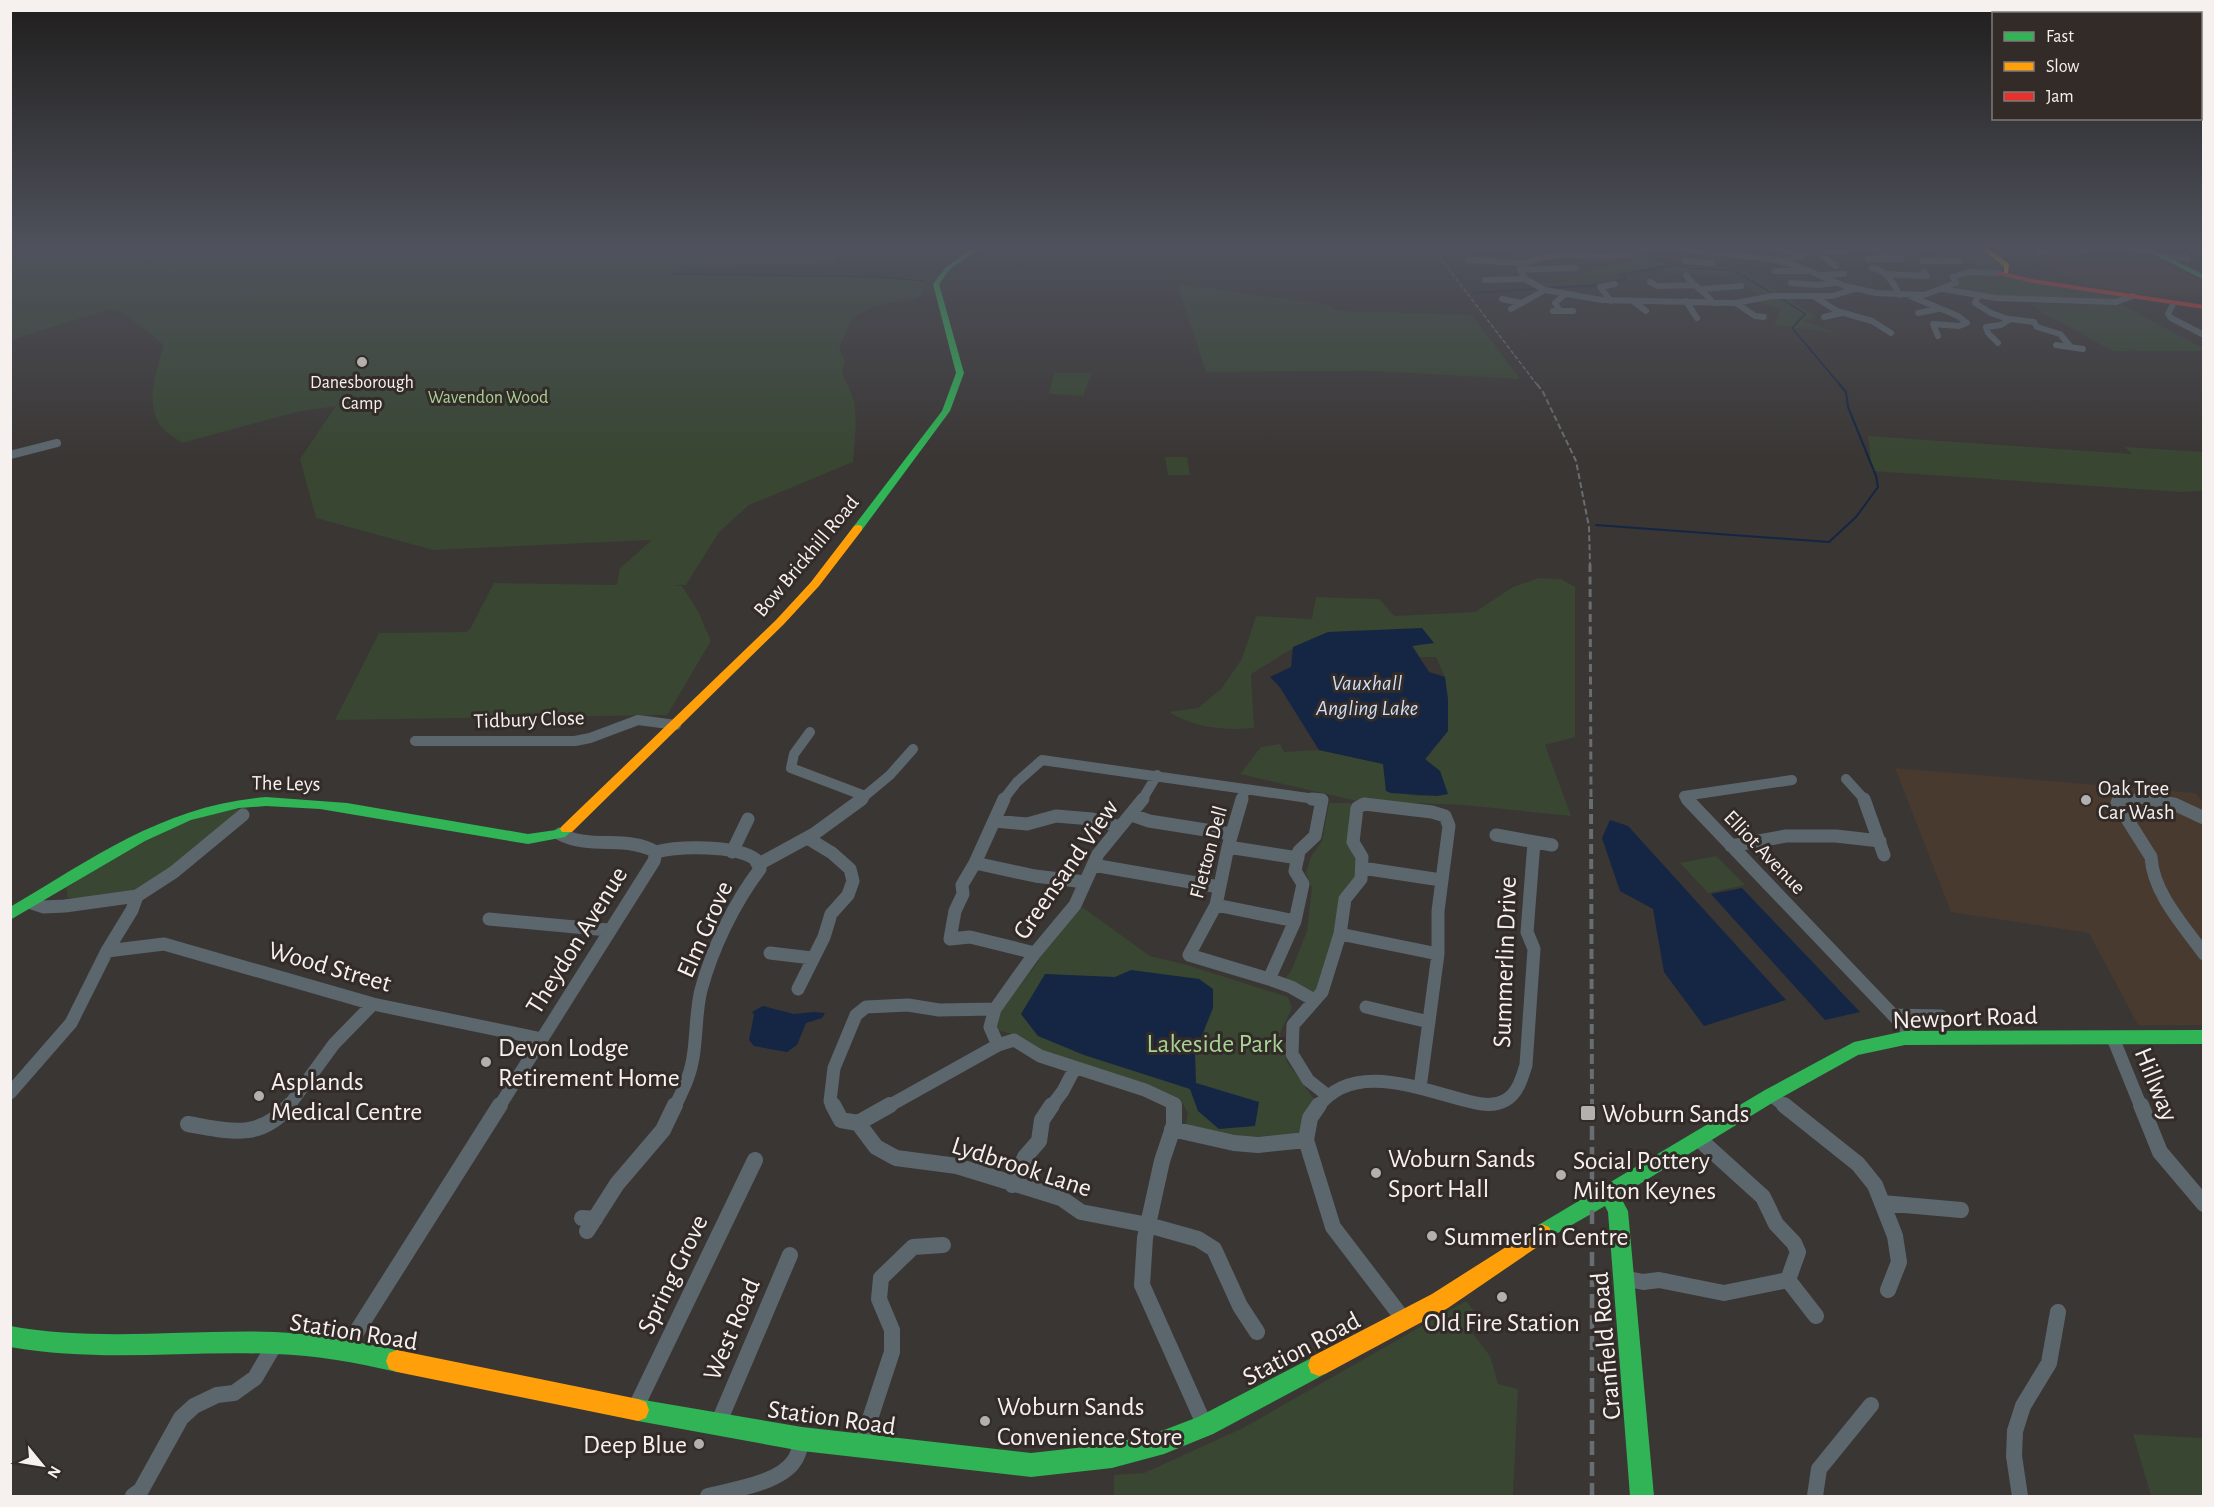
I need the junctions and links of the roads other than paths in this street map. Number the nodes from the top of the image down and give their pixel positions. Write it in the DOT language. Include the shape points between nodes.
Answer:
graph roads {
  1 [pos="944,317"];
  2 [pos="1860,317"];
  3 [pos="1961,317"];
  4 [pos="2002,317"];
  5 [pos="2170,317"];
  6 [pos="2008,319"];
  7 [pos="1976,325"];
  8 [pos="1885,331"];
  9 [pos="2204,335"];
  10 [pos="1938,336"];
  11 [pos="1986,340"];
  12 [pos="2056,345"];
  13 [pos="2070,346"];
  14 [pos="2083,349"];
  15 [pos="57,443"];
  16 [pos="10,455"];
  17 [pos="676,725"];
  18 [pos="810,732"];
  19 [pos="415,741"];
  20 [pos="913,749"];
  21 [pos="1157,775"];
  22 [pos="1846,779"];
  23 [pos="1792,780"];
  24 [pos="1245,788"];
  25 [pos="865,796"];
  26 [pos="243,815"];
  27 [pos="1132,815"];
  28 [pos="2204,818"];
  29 [pos="995,821"];
  30 [pos="749,824"];
  31 [pos="1120,828"];
  32 [pos="560,834"];
  33 [pos="1231,834"];
  34 [pos="1496,835"];
  35 [pos="809,839"];
  36 [pos="1880,841"];
  37 [pos="1534,842"];
  38 [pos="1552,845"];
  39 [pos="1731,846"];
  40 [pos="1228,847"];
  41 [pos="656,852"];
  42 [pos="732,852"];
  43 [pos="1884,855"];
  44 [pos="1298,858"];
  45 [pos="975,862"];
  46 [pos="759,864"];
  47 [pos="1093,865"];
  48 [pos="1362,868"];
  49 [pos="1441,880"];
  50 [pos="1085,882"];
  51 [pos="1219,888"];
  52 [pos="137,896"];
  53 [pos="32,903"];
  54 [pos="1216,905"];
  55 [pos="10,915"];
  56 [pos="489,919"];
  57 [pos="1295,921"];
  58 [pos="608,930"];
  59 [pos="1340,934"];
  60 [pos="107,951"];
  61 [pos="770,953"];
  62 [pos="1035,953"];
  63 [pos="1438,954"];
  64 [pos="2204,954"];
  65 [pos="812,958"];
  66 [pos="1269,979"];
  67 [pos="798,989"];
  68 [pos="1314,1000"];
  69 [pos="373,1004"];
  70 [pos="1366,1007"];
  71 [pos="995,1009"];
  72 [pos="1893,1015"];
  73 [pos="1941,1017"];
  74 [pos="1429,1022"];
  75 [pos="2204,1037"];
  76 [pos="1915,1038"];
  77 [pos="2113,1038"];
  78 [pos="542,1039"];
  79 [pos="998,1045"];
  80 [pos="1075,1068"];
  81 [pos="1420,1088"];
  82 [pos="10,1093"];
  83 [pos="1327,1095"];
  84 [pos="1771,1095"];
  85 [pos="858,1123"];
  86 [pos="188,1124"];
  87 [pos="1172,1129"];
  88 [pos="1699,1139"];
  89 [pos="1306,1140"];
  90 [pos="755,1160"];
  91 [pos="1012,1185"];
  92 [pos="1609,1194"];
  93 [pos="1882,1203"];
  94 [pos="2204,1204"];
  95 [pos="1591,1205"];
  96 [pos="1961,1210"];
  97 [pos="588,1223"];
  98 [pos="1148,1225"];
  99 [pos="943,1245"];
  100 [pos="790,1255"];
  101 [pos="1623,1278"];
  102 [pos="1788,1280"];
  103 [pos="1888,1290"];
  104 [pos="2058,1312"];
  105 [pos="1816,1316"];
  106 [pos="1404,1320"];
  107 [pos="1257,1332"];
  108 [pos="10,1336"];
  109 [pos="275,1343"];
  110 [pos="345,1350"];
  111 [pos="1871,1405"];
  112 [pos="635,1410"];
  113 [pos="718,1424"];
  114 [pos="1205,1426"];
  115 [pos="802,1439"];
  116 [pos="861,1446"];
  117 [pos="133,1497"];
  118 [pos="708,1497"];
  119 [pos="1642,1497"];
  120 [pos="1815,1497"];
  121 [pos="2020,1497"];
  1 -- 17 [label="street, Bow Brickhill Road" via="960,373 946,411 815,584"];
  2 -- 8 [label="street"];
  3 -- 7 [label="street"];
  4 -- 6 [label="street"];
  5 -- 9 [label="street"];
  6 -- 7 [label="street" via="2001,325"];
  6 -- 13 [label="street" via="2034,322 2037,327 2065,337"];
  7 -- 10 [label="street" via="1929,324"];
  7 -- 11 [label="street" via="1997,342"];
  12 -- 13 [label="street"];
  13 -- 14 [label="street"];
  15 -- 16 [label="street"];
  17 -- 19 [label="street, Tidbury Close" via="639,720 575,741"];
  17 -- 32 [label="street, Bow Brickhill Road" via="583,817"];
  18 -- 25 [label="street" via="792,756 792,768"];
  20 -- 25 [label="street" via="896,771"];
  21 -- 24 [label="street"];
  21 -- 27 [label="street, Greensand View"];
  21 -- 29 [label="street" via="1042,760 1017,781"];
  22 -- 36 [label="street" via="1866,801"];
  23 -- 39 [label="street, Elliot Avenue" via="1684,796"];
  24 -- 33 [label="street, Fletton Dell"];
  24 -- 44 [label="street" via="1322,800 1315,836 1299,851"];
  25 -- 35 [label="street"];
  26 -- 52 [label="street" via="174,872"];
  27 -- 31 [label="street, Greensand View"];
  27 -- 33 [label="street"];
  28 -- 64 [label="street" via="2169,801 2131,797 2119,798 2117,803 2151,857 2158,884"];
  29 -- 31 [label="street" via="1027,824 1056,816 1092,819"];
  29 -- 45 [label="street"];
  30 -- 42 [label="street, Elm Grove"];
  31 -- 47 [label="street, Greensand View"];
  32 -- 41 [label="street, Theydon Avenue" via="576,843 645,846"];
  32 -- 53 [label="street, The Leys" via="528,839 320,802 246,802 187,817 143,836"];
  33 -- 40 [label="street, Fletton Dell"];
  34 -- 37 [label="street"];
  35 -- 46 [label="street"];
  35 -- 65 [label="street" via="850,869 853,881 848,895 831,914"];
  36 -- 39 [label="street" via="1786,836"];
  36 -- 43 [label="street"];
  37 -- 38 [label="street"];
  37 -- 81 [label="street, Summerlin Drive" via="1527,932 1534,950 1526,1065 1521,1082 1506,1100 1493,1104"];
  39 -- 72 [label="street, Elliot Avenue"];
  40 -- 44 [label="street"];
  40 -- 51 [label="street, Fletton Dell"];
  41 -- 42 [label="street, Elm Grove" via="668,848"];
  41 -- 58 [label="street, Theydon Avenue" via="654,861"];
  42 -- 46 [label="street, Elm Grove" via="747,854"];
  44 -- 57 [label="street" via="1295,870 1303,884"];
  45 -- 50 [label="street" via="1035,876"];
  45 -- 62 [label="street" via="962,885 950,939 969,937"];
  46 -- 97 [label="street, Elm Grove" via="760,869 723,933 708,969 701,991 689,1077 663,1130"];
  47 -- 50 [label="street, Greensand View"];
  47 -- 51 [label="street"];
  48 -- 49 [label="street"];
  48 -- 49 [label="street" via="1362,857 1353,842 1357,808 1364,804 1432,812 1445,816 1449,826"];
  48 -- 59 [label="street" via="1361,879 1345,899"];
  49 -- 63 [label="street"];
  50 -- 62 [label="street, Greensand View" via="1075,905"];
  51 -- 54 [label="street, Fletton Dell"];
  52 -- 53 [label="street" via="65,906"];
  52 -- 60 [label="street"];
  53 -- 55 [label="street, The Leys"];
  54 -- 57 [label="street"];
  54 -- 66 [label="street, Fletton Dell" via="1189,955"];
  56 -- 58 [label="street"];
  57 -- 66 [label="street"];
  58 -- 78 [label="street, Theydon Avenue"];
  59 -- 63 [label="street"];
  59 -- 68 [label="street" via="1322,992"];
  60 -- 69 [label="street, Wood Street" via="164,944"];
  60 -- 82 [label="street" via="71,1023"];
  61 -- 65 [label="street"];
  62 -- 71 [label="street, Greensand View"];
  63 -- 74 [label="street"];
  65 -- 67 [label="street"];
  66 -- 68 [label="street"];
  68 -- 83 [label="street" via="1293,1025 1292,1054 1308,1080"];
  69 -- 78 [label="street, Wood Street"];
  69 -- 86 [label="street" via="346,1030 289,1106 272,1121 239,1132"];
  70 -- 74 [label="street"];
  71 -- 79 [label="street" via="990,1027"];
  71 -- 85 [label="street" via="939,1010 908,1005 866,1007 856,1015 834,1068 830,1101 841,1120"];
  72 -- 73 [label="street"];
  72 -- 76 [label="street, Elliot Avenue"];
  74 -- 81 [label="street"];
  75 -- 77 [label="street, Newport Road"];
  76 -- 77 [label="street, Newport Road"];
  76 -- 84 [label="street, Newport Road" via="1854,1049"];
  77 -- 94 [label="street, Hillway" via="2160,1152"];
  78 -- 110 [label="street, Theydon Avenue"];
  79 -- 80 [label="street" via="1014,1040 1040,1056"];
  79 -- 85 [label="street"];
  80 -- 87 [label="street" via="1173,1103 1177,1116"];
  80 -- 91 [label="street" via="1039,1125 1039,1141 1025,1156"];
  81 -- 83 [label="street, Summerlin Drive" via="1365,1080"];
  83 -- 89 [label="street" via="1310,1118"];
  84 -- 88 [label="street, Newport Road"];
  84 -- 93 [label="street" via="1858,1164 1875,1185"];
  85 -- 91 [label="street, Lydbrook Lane" via="876,1147 896,1158 957,1166"];
  87 -- 89 [label="street" via="1258,1145"];
  87 -- 98 [label="street"];
  88 -- 92 [label="street, Newport Road"];
  88 -- 102 [label="street" via="1763,1197 1776,1224 1794,1243 1798,1252"];
  89 -- 106 [label="street" via="1333,1227"];
  90 -- 112 [label="street, Spring Grove"];
  91 -- 98 [label="street, Lydbrook Lane" via="1061,1198 1081,1212"];
  92 -- 95 [label="street, Newport Road"];
  92 -- 101 [label="street, Cranfield Road" via="1618,1211"];
  93 -- 96 [label="street"];
  93 -- 103 [label="street" via="1895,1236 1899,1262"];
  95 -- 106 [label="street, Station Road"];
  98 -- 107 [label="street, Lydbrook Lane" via="1198,1239 1214,1249 1240,1306"];
  98 -- 114 [label="street" via="1142,1285"];
  99 -- 116 [label="street" via="914,1247 881,1278 880,1303 894,1340"];
  100 -- 113 [label="street, West Road"];
  101 -- 102 [label="street" via="1659,1280 1724,1293"];
  101 -- 119 [label="street, Cranfield Road"];
  102 -- 105 [label="street"];
  104 -- 121 [label="street" via="2051,1359 2023,1404 2014,1429 2013,1469"];
  106 -- 114 [label="street, Station Road"];
  108 -- 109 [label="street, Station Road" via="66,1345"];
  109 -- 110 [label="street, Station Road"];
  109 -- 117 [label="street" via="255,1378 234,1393 217,1395 194,1406 181,1418 141,1490"];
  110 -- 112 [label="street, Station Road"];
  111 -- 120 [label="street" via="1819,1469"];
  112 -- 113 [label="street, Station Road"];
  113 -- 115 [label="street, Station Road"];
  114 -- 116 [label="street, Station Road" via="1112,1456 1031,1465"];
  115 -- 116 [label="street, Station Road"];
  115 -- 118 [label="street" via="795,1460 777,1476"];
}
